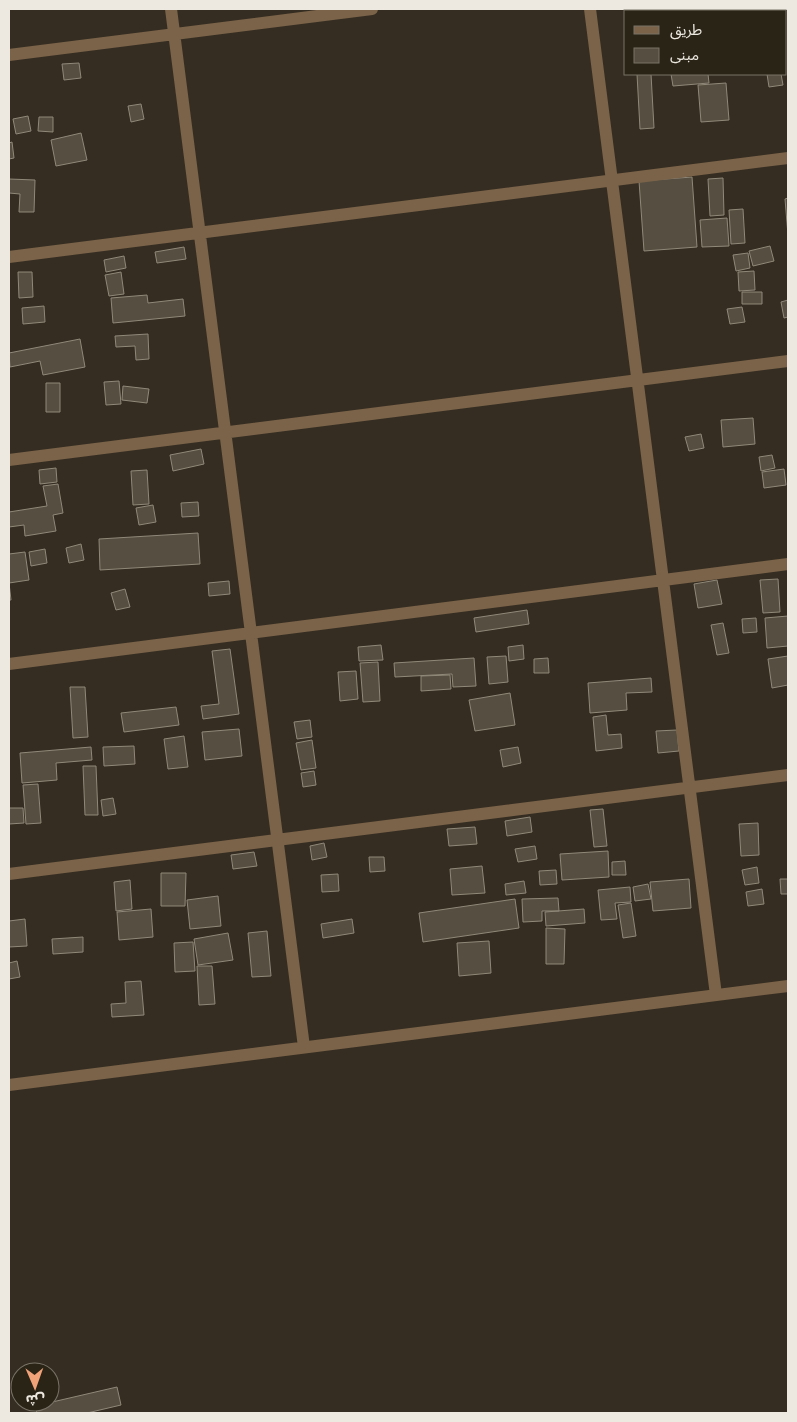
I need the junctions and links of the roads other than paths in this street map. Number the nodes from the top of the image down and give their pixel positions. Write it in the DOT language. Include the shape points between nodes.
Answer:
graph roads {
  1 [pos="171,9"];
  2 [pos="372,9"];
  3 [pos="590,9"];
  4 [pos="175,34"];
  5 [pos="9,55"];
  6 [pos="788,158"];
  7 [pos="612,180"];
  8 [pos="200,233"];
  9 [pos="9,257"];
  10 [pos="788,361"];
  11 [pos="638,380"];
  12 [pos="225,433"];
  13 [pos="9,460"];
  14 [pos="788,564"];
  15 [pos="663,580"];
  16 [pos="251,633"];
  17 [pos="9,664"];
  18 [pos="788,775"];
  19 [pos="690,787"];
  20 [pos="277,840"];
  21 [pos="9,874"];
  22 [pos="788,986"];
  23 [pos="716,995"];
  24 [pos="304,1047"];
  25 [pos="9,1085"];
  1 -- 4 [label="street"];
  2 -- 4 [label="street"];
  3 -- 7 [label="street"];
  4 -- 5 [label="street"];
  4 -- 8 [label="street"];
  6 -- 7 [label="street"];
  7 -- 8 [label="street"];
  7 -- 11 [label="street"];
  8 -- 9 [label="street"];
  8 -- 12 [label="street"];
  10 -- 11 [label="street"];
  11 -- 12 [label="street"];
  11 -- 15 [label="street"];
  12 -- 13 [label="street"];
  12 -- 16 [label="street"];
  14 -- 15 [label="street"];
  15 -- 16 [label="street"];
  15 -- 19 [label="street"];
  16 -- 17 [label="street"];
  16 -- 20 [label="street"];
  18 -- 19 [label="street"];
  19 -- 20 [label="street"];
  19 -- 23 [label="street"];
  20 -- 21 [label="street"];
  20 -- 24 [label="street"];
  22 -- 23 [label="street"];
  23 -- 24 [label="street"];
  24 -- 25 [label="street"];
}
